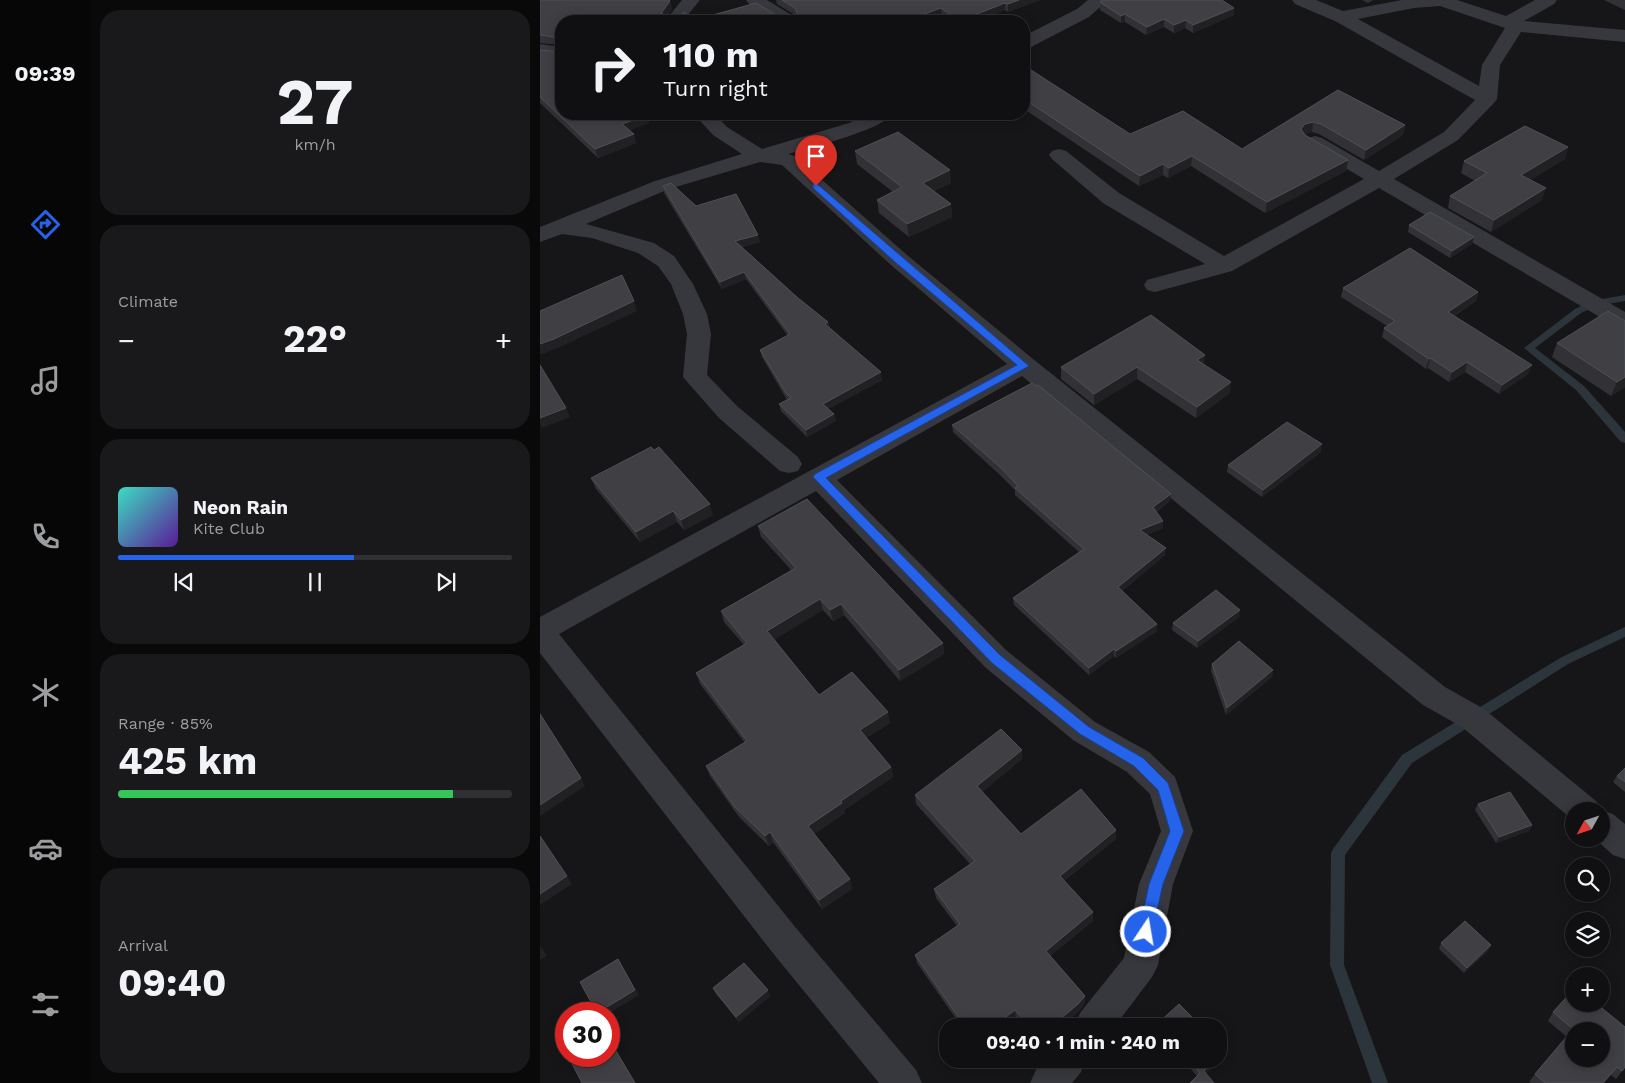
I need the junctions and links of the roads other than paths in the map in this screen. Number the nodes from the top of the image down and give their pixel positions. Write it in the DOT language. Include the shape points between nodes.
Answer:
graph roads {
  1 [pos="691,0"];
  2 [pos="755,0"];
  3 [pos="1099,0"];
  4 [pos="1301,0"];
  5 [pos="1548,0"];
  6 [pos="679,15"];
  7 [pos="779,15"];
  8 [pos="1340,17"];
  9 [pos="1512,25"];
  10 [pos="1625,36"];
  11 [pos="1030,40"];
  12 [pos="540,50"];
  13 [pos="555,52"];
  14 [pos="1427,65"];
  15 [pos="1476,67"];
  16 [pos="1487,98"];
  17 [pos="710,120"];
  18 [pos="870,120"];
  19 [pos="1311,140"];
  20 [pos="1059,155"];
  21 [pos="760,156"];
  22 [pos="1380,179"];
  23 [pos="550,231"];
  24 [pos="1224,266"];
  25 [pos="1156,285"];
  26 [pos="1625,322"];
  27 [pos="1024,366"];
  28 [pos="789,464"];
  29 [pos="818,477"];
  30 [pos="540,610"];
  31 [pos="547,633"];
  32 [pos="1574,802"];
  33 [pos="1610,832"];
  34 [pos="1625,844"];
  35 [pos="1099,1018"];
  36 [pos="1061,1068"];
  37 [pos="903,1083"];
  38 [pos="1049,1083"];
  1 -- 6 [label="street"];
  2 -- 7 [label="street"];
  3 -- 11 [label="street"];
  4 -- 8 [label="street"];
  5 -- 9 [label="street"];
  8 -- 9 [label="street" via="1441,1"];
  8 -- 14 [label="street"];
  9 -- 10 [label="street"];
  9 -- 15 [label="street"];
  12 -- 13 [label="street"];
  14 -- 15 [label="street"];
  14 -- 16 [label="street"];
  15 -- 16 [label="street"];
  16 -- 22 [label="street" via="1451,136"];
  17 -- 21 [label="street" via="720,131"];
  18 -- 21 [label="street"];
  19 -- 22 [label="street"];
  20 -- 24 [label="street" via="1111,198"];
  21 -- 23 [label="street" via="662,185"];
  21 -- 27 [label="street" via="788,160"];
  22 -- 24 [label="street"];
  22 -- 26 [label="street"];
  23 -- 28 [label="street" via="595,232 646,248 666,261 682,284 695,314 699,334 694,377 724,408"];
  24 -- 25 [label="street"];
  27 -- 29 [label="street"];
  27 -- 32 [label="street" via="1434,696 1474,718"];
  29 -- 31 [label="street"];
  29 -- 35 [label="street" via="996,659 1084,731 1138,762 1164,787 1177,831 1156,884 1140,965"];
  30 -- 31 [label="street"];
  31 -- 37 [label="street" via="784,940"];
  33 -- 34 [label="street"];
  36 -- 38 [label="street"];
}
